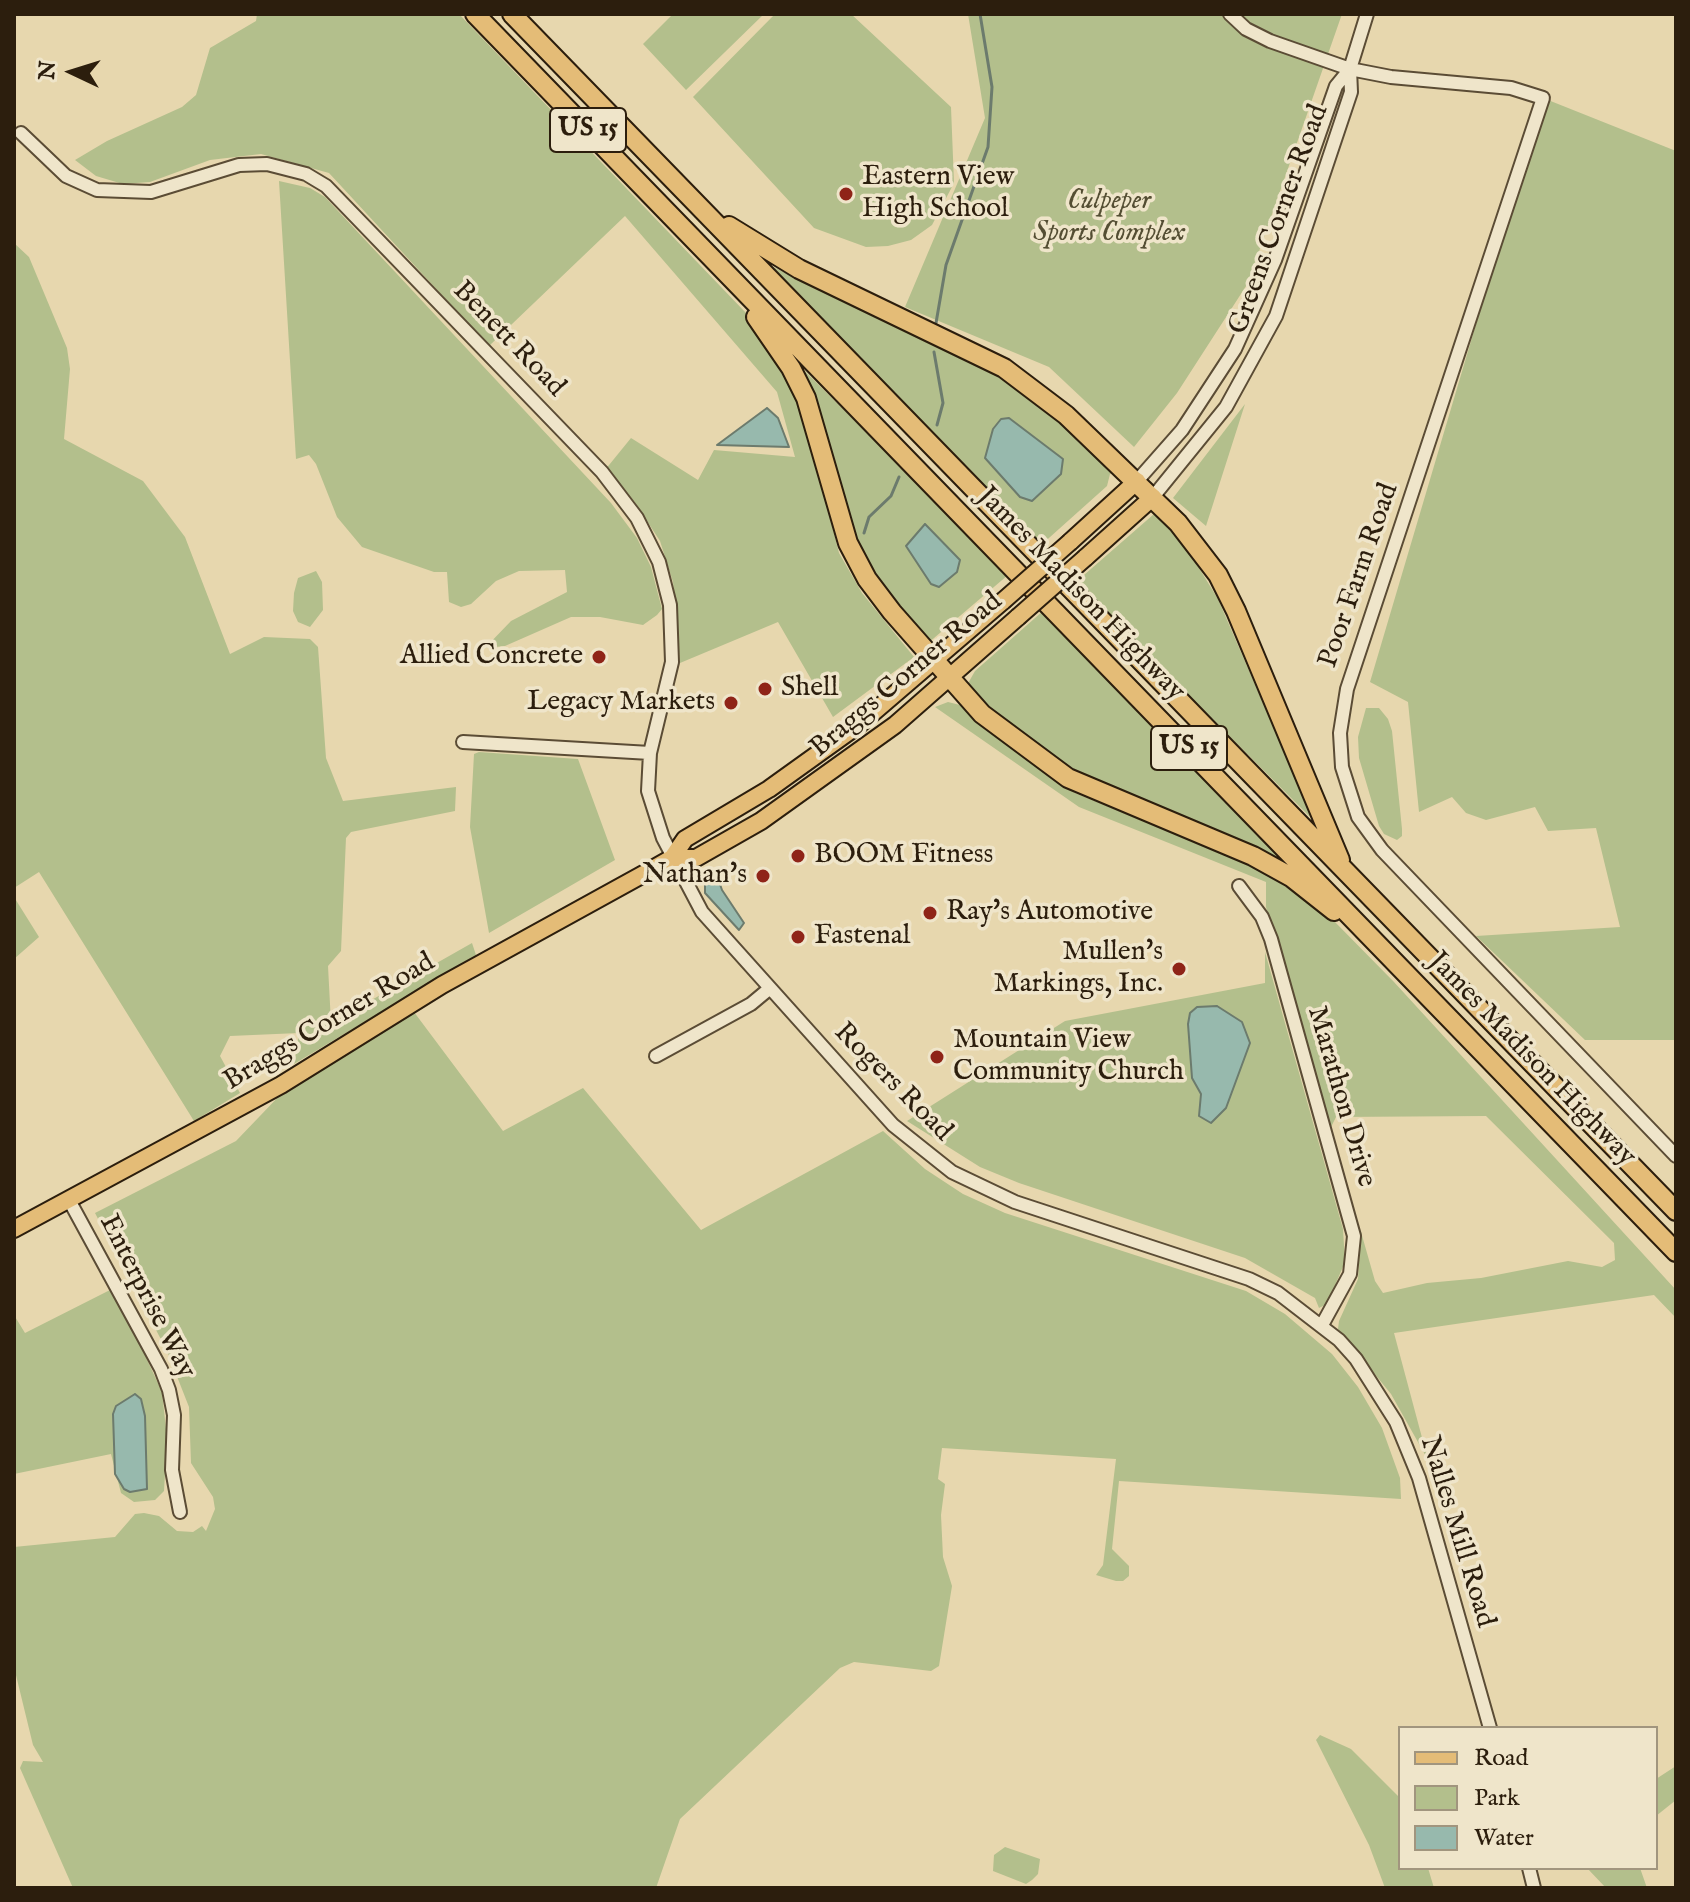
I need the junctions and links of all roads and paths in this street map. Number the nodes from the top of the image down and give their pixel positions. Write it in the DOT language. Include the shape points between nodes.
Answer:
graph roads {
  1 [pos="475,14"];
  2 [pos="512,14"];
  3 [pos="1230,14"];
  4 [pos="1367,14"];
  5 [pos="1350,69"];
  6 [pos="21,133"];
  7 [pos="689,197"];
  8 [pos="699,246"];
  9 [pos="1137,481"];
  10 [pos="1153,497"];
  11 [pos="934,661"];
  12 [pos="949,678"];
  13 [pos="912,681"];
  14 [pos="463,742"];
  15 [pos="650,753"];
  16 [pos="815,785"];
  17 [pos="672,858"];
  18 [pos="1344,870"];
  19 [pos="1239,886"];
  20 [pos="1398,962"];
  21 [pos="769,989"];
  22 [pos="656,1056"];
  23 [pos="1676,1156"];
  24 [pos="69,1200"];
  25 [pos="1676,1211"];
  26 [pos="14,1229"];
  27 [pos="1676,1252"];
  28 [pos="1322,1325"];
  29 [pos="180,1512"];
  30 [pos="1489,1726"];
  1 -- 8 [label="highway, James Madison Highway / US 15"];
  2 -- 7 [label="highway, James Madison Highway / US 15"];
  3 -- 5 [label="street" via="1270,41"];
  4 -- 5 [label="street, Greens Corner Road"];
  5 -- 9 [label="street, Greens Corner Road" via="1336,86 1270,275 1235,349 1189,421"];
  5 -- 10 [label="street, Greens Corner Road" via="1351,92 1263,345 1209,432"];
  5 -- 23 [label="street, Poor Farm Road" via="1502,87 1543,98 1346,692 1340,746 1348,793 1374,841 1402,874"];
  6 -- 15 [label="street, Benett Road" via="66,176 97,190 151,192 213,170 267,164 306,174 326,186 602,472 637,518 659,562 672,627 670,679"];
  7 -- 9 [label="highway" via="799,269 1004,368 1066,415"];
  7 -- 18 [label="highway, James Madison Highway / US 15"];
  8 -- 11 [label="highway" via="791,368 820,437 848,543 879,596"];
  8 -- 20 [label="highway, James Madison Highway / US 15"];
  9 -- 10 [label="highway"];
  9 -- 11 [label="main road, Braggs Corner Road, bridge"];
  10 -- 12 [label="main road, Braggs Corner Road, bridge"];
  10 -- 18 [label="highway" via="1218,575"];
  11 -- 12 [label="highway"];
  11 -- 13 [label="main road, Braggs Corner Road"];
  12 -- 16 [label="main road, Braggs Corner Road"];
  12 -- 20 [label="highway" via="992,723 1047,765 1272,867"];
  13 -- 16 [label="main road" via="881,721 820,769"];
  13 -- 17 [label="main road, Braggs Corner Road" via="793,773 685,839"];
  14 -- 15 [label="street"];
  15 -- 17 [label="street, Benett Road" via="650,806"];
  16 -- 17 [label="main road, Braggs Corner Road" via="696,858"];
  17 -- 21 [label="street, Rogers Road" via="702,912"];
  17 -- 24 [label="main road, Braggs Corner Road" via="442,985 269,1092"];
  18 -- 25 [label="highway, James Madison Highway / US 15"];
  19 -- 28 [label="street, Marathon Drive" via="1271,939 1354,1236 1350,1274"];
  20 -- 27 [label="highway, James Madison Highway / US 15"];
  21 -- 22 [label="street"];
  21 -- 28 [label="street, Rogers Road" via="893,1125 952,1172 1015,1202 1249,1279"];
  24 -- 26 [label="main road, Braggs Corner Road"];
  24 -- 29 [label="street, Enterprise Way" via="169,1390 174,1415 172,1470"];
  28 -- 30 [label="street, Nalles Mill Road" via="1356,1359 1396,1422 1419,1478"];
}
